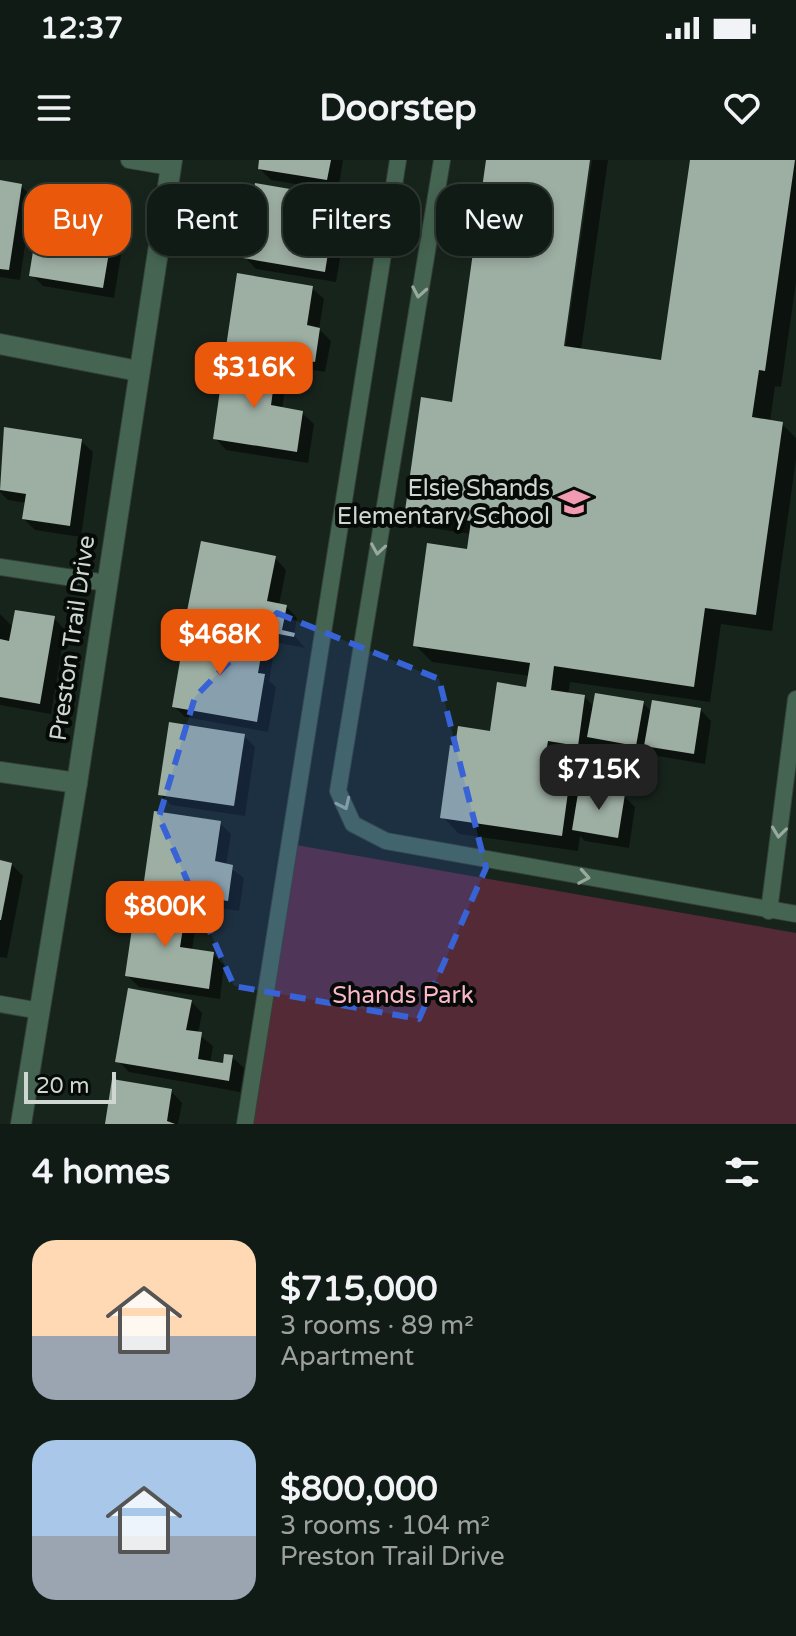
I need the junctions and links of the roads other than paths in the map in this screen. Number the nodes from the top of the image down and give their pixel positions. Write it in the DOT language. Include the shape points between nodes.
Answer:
graph roads {
  1 [pos="129,160"];
  2 [pos="398,160"];
  3 [pos="442,160"];
  4 [pos="171,163"];
  5 [pos="0,344"];
  6 [pos="138,371"];
  7 [pos="0,567"];
  8 [pos="106,583"];
  9 [pos="796,699"];
  10 [pos="0,772"];
  11 [pos="77,783"];
  12 [pos="769,911"];
  13 [pos="796,914"];
  14 [pos="0,1004"];
  15 [pos="40,1011"];
  16 [pos="21,1124"];
  17 [pos="245,1124"];
  1 -- 4 [label="lane"];
  2 -- 17 [label="lane"];
  3 -- 12 [label="lane, one-way" via="338,791 353,824 386,841"];
  4 -- 6 [label="street, Preston Trail Drive"];
  5 -- 6 [label="street"];
  6 -- 8 [label="street, Preston Trail Drive"];
  7 -- 8 [label="lane"];
  8 -- 11 [label="street, Preston Trail Drive"];
  9 -- 12 [label="lane, one-way"];
  10 -- 11 [label="street"];
  11 -- 15 [label="street, Preston Trail Drive"];
  12 -- 13 [label="lane"];
  14 -- 15 [label="lane"];
  15 -- 16 [label="street, Preston Trail Drive"];
}
